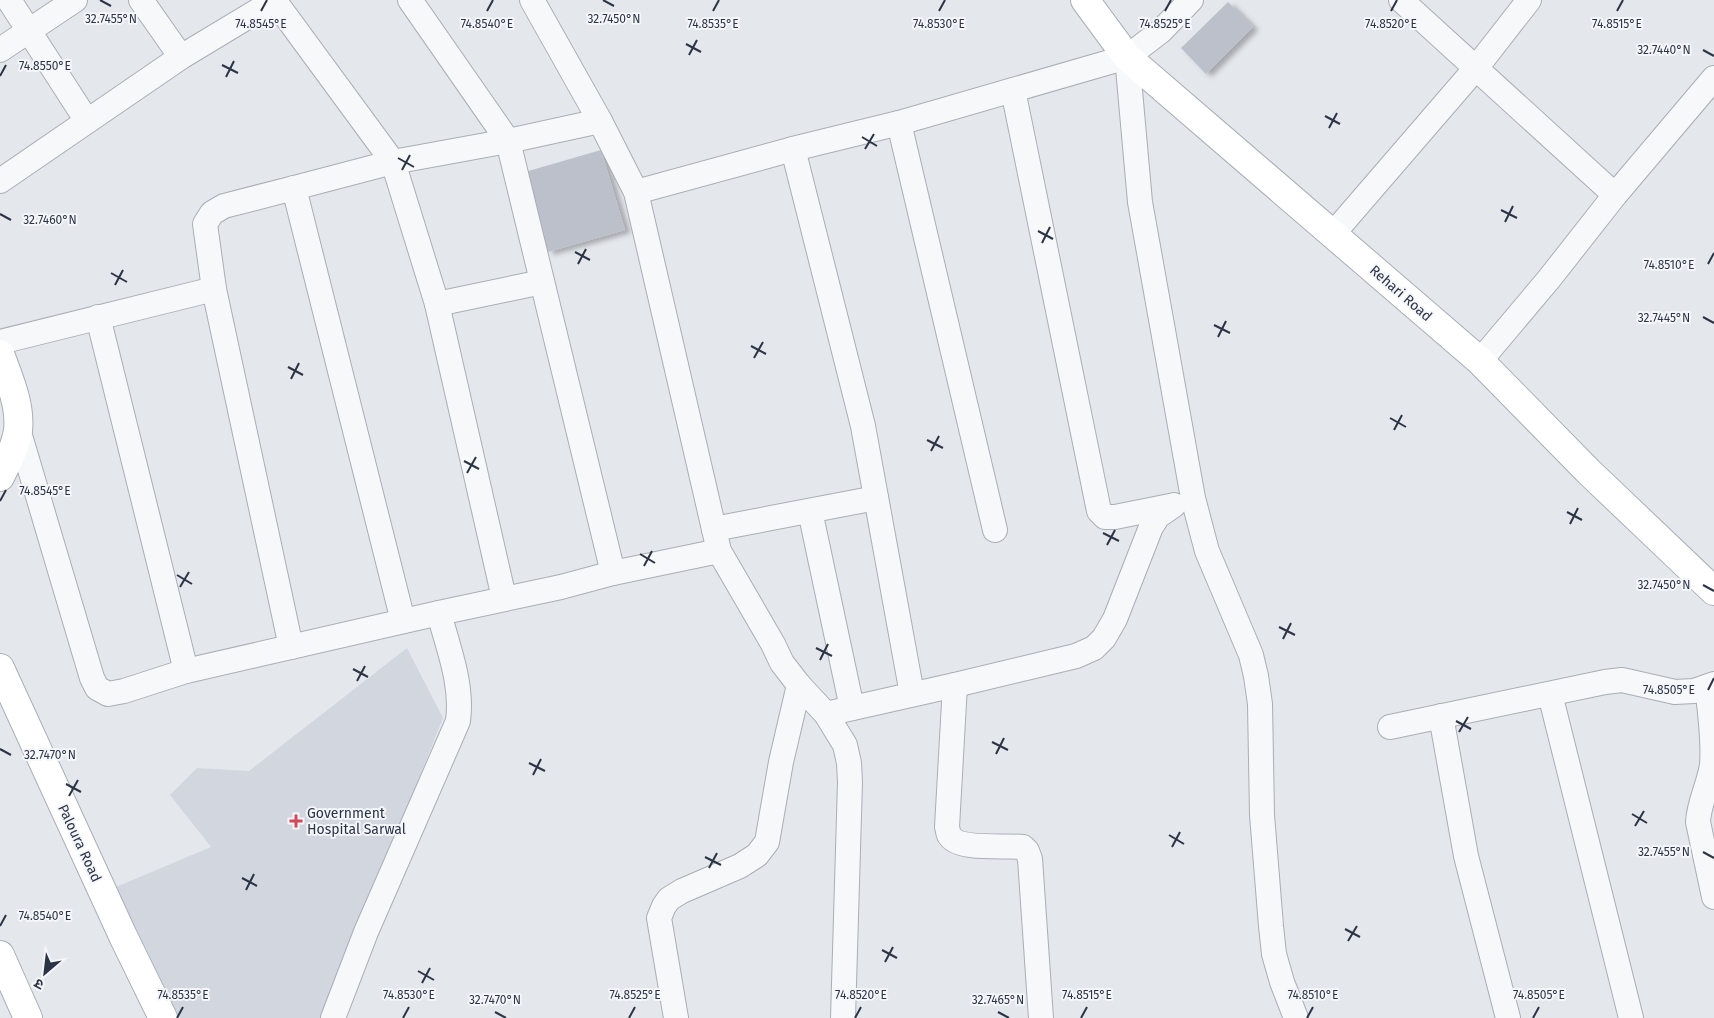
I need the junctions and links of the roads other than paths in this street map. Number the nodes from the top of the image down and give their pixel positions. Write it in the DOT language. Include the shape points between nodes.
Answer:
graph roads {
  1 [pos="9,0"];
  2 [pos="74,0"];
  3 [pos="141,0"];
  4 [pos="274,0"];
  5 [pos="410,0"];
  6 [pos="532,0"];
  7 [pos="1084,0"];
  8 [pos="1191,0"];
  9 [pos="1401,0"];
  10 [pos="1529,0"];
  11 [pos="29,30"];
  12 [pos="0,50"];
  13 [pos="181,57"];
  14 [pos="1127,58"];
  15 [pos="1476,68"];
  16 [pos="1714,78"];
  17 [pos="1013,90"];
  18 [pos="87,121"];
  19 [pos="600,121"];
  20 [pos="899,123"];
  21 [pos="508,142"];
  22 [pos="792,149"];
  23 [pos="393,162"];
  24 [pos="0,181"];
  25 [pos="294,188"];
  26 [pos="636,192"];
  27 [pos="1615,194"];
  28 [pos="1332,235"];
  29 [pos="542,282"];
  30 [pos="214,289"];
  31 [pos="438,304"];
  32 [pos="98,317"];
  33 [pos="0,342"];
  34 [pos="0,354"];
  35 [pos="1480,361"];
  36 [pos="18,429"];
  37 [pos="0,477"];
  38 [pos="876,498"];
  39 [pos="1193,498"];
  40 [pos="1170,506"];
  41 [pos="810,511"];
  42 [pos="995,530"];
  43 [pos="717,540"];
  44 [pos="613,573"];
  45 [pos="1714,591"];
  46 [pos="504,598"];
  47 [pos="439,613"];
  48 [pos="403,621"];
  49 [pos="291,646"];
  50 [pos="0,668"];
  51 [pos="186,671"];
  52 [pos="799,685"];
  53 [pos="1711,685"];
  54 [pos="955,686"];
  55 [pos="912,694"];
  56 [pos="1550,694"];
  57 [pos="852,708"];
  58 [pos="826,714"];
  59 [pos="1441,716"];
  60 [pos="1390,727"];
  61 [pos="1714,897"];
  62 [pos="0,955"];
  63 [pos="28,1018"];
  64 [pos="163,1018"];
  65 [pos="333,1018"];
  66 [pos="676,1018"];
  67 [pos="843,1018"];
  68 [pos="1041,1018"];
  69 [pos="1296,1018"];
  70 [pos="1508,1018"];
  71 [pos="1632,1018"];
  1 -- 11 [label="street"];
  2 -- 11 [label="street"];
  3 -- 13 [label="street"];
  4 -- 13 [label="street"];
  4 -- 23 [label="street"];
  5 -- 21 [label="street"];
  6 -- 19 [label="street"];
  7 -- 14 [label="main road, Rehari Road"];
  8 -- 14 [label="street"];
  9 -- 15 [label="street"];
  10 -- 15 [label="street"];
  11 -- 12 [label="street"];
  11 -- 18 [label="street"];
  13 -- 18 [label="street"];
  14 -- 17 [label="street"];
  14 -- 28 [label="main road, Rehari Road"];
  14 -- 39 [label="street" via="1140,202"];
  15 -- 27 [label="street"];
  15 -- 28 [label="street"];
  16 -- 27 [label="street"];
  17 -- 20 [label="street"];
  17 -- 40 [label="street" via="1099,511 1105,517 1115,517"];
  18 -- 24 [label="street"];
  19 -- 21 [label="street"];
  19 -- 26 [label="street"];
  20 -- 22 [label="street"];
  20 -- 42 [label="street"];
  21 -- 23 [label="street"];
  21 -- 29 [label="street"];
  22 -- 26 [label="street"];
  22 -- 38 [label="street" via="863,426"];
  23 -- 25 [label="street"];
  23 -- 31 [label="street"];
  25 -- 30 [label="street" via="212,212 204,224"];
  25 -- 48 [label="street"];
  26 -- 43 [label="street"];
  27 -- 35 [label="street"];
  28 -- 35 [label="main road, Rehari Road"];
  29 -- 31 [label="street"];
  29 -- 44 [label="street"];
  30 -- 32 [label="street"];
  30 -- 49 [label="street"];
  31 -- 46 [label="street"];
  32 -- 33 [label="street"];
  32 -- 51 [label="street"];
  34 -- 36 [label="main road" via="15,396"];
  35 -- 45 [label="main road, Rehari Road" via="1589,472"];
  36 -- 37 [label="main road"];
  36 -- 51 [label="street" via="92,678 98,688 108,694 124,691"];
  38 -- 41 [label="street"];
  38 -- 55 [label="street"];
  39 -- 40 [label="street"];
  39 -- 69 [label="street" via="1207,552 1252,655 1260,704 1262,816 1274,954"];
  40 -- 54 [label="street" via="1151,527 1115,619 1094,648 1076,656"];
  41 -- 43 [label="street"];
  41 -- 57 [label="street"];
  43 -- 44 [label="street"];
  43 -- 52 [label="street" via="782,663"];
  44 -- 46 [label="street"];
  46 -- 47 [label="street"];
  47 -- 48 [label="street"];
  47 -- 65 [label="street" via="460,690 458,721 366,932"];
  48 -- 49 [label="street"];
  49 -- 51 [label="street"];
  50 -- 64 [label="main road, Paloura Road"];
  52 -- 58 [label="street"];
  52 -- 66 [label="street" via="767,842 757,855 740,866 669,899 659,918"];
  53 -- 56 [label="street" via="1694,691 1675,692 1622,680"];
  53 -- 61 [label="street" via="1714,753 1698,822"];
  54 -- 55 [label="street"];
  54 -- 68 [label="street" via="949,836 967,845 1022,846 1027,851"];
  55 -- 57 [label="street"];
  56 -- 59 [label="street"];
  56 -- 71 [label="street"];
  57 -- 58 [label="street"];
  58 -- 67 [label="street" via="845,745 849,763"];
  59 -- 60 [label="street"];
  59 -- 70 [label="street" via="1466,856"];
  62 -- 63 [label="main road"];
}
